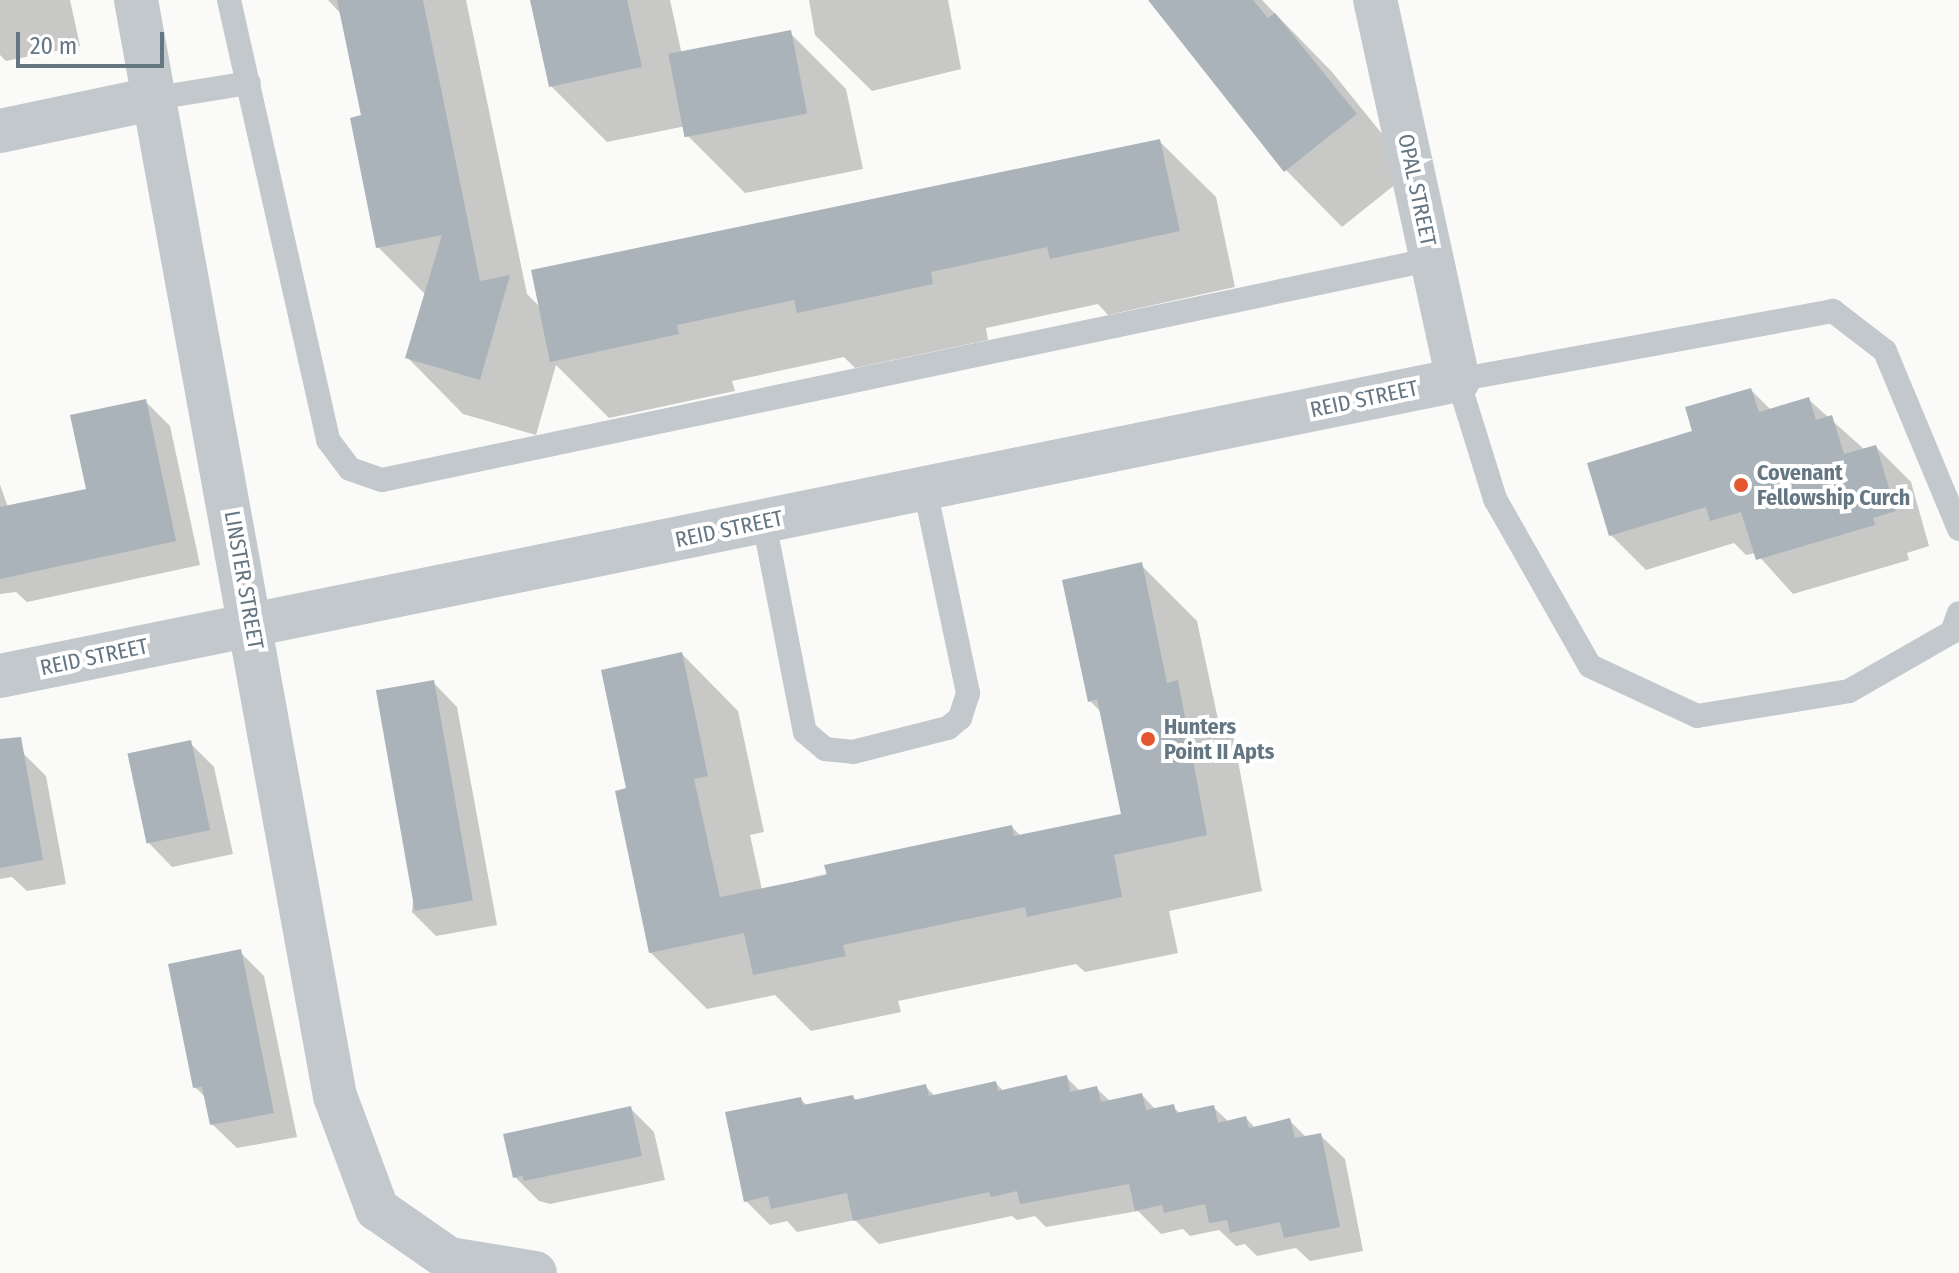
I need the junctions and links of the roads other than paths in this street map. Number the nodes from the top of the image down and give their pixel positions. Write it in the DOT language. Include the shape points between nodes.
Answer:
graph roads {
  1 [pos="136,0"];
  2 [pos="229,0"];
  3 [pos="1375,0"];
  4 [pos="249,83"];
  5 [pos="156,98"];
  6 [pos="0,131"];
  7 [pos="1433,259"];
  8 [pos="1458,380"];
  9 [pos="925,489"];
  10 [pos="764,522"];
  11 [pos="1959,529"];
  12 [pos="1959,613"];
  13 [pos="252,624"];
  14 [pos="0,676"];
  15 [pos="535,1273"];
  1 -- 5 [label="street, LINSTER STREET"];
  2 -- 4 [label="lane"];
  3 -- 7 [label="street, OPAL STREET"];
  4 -- 5 [label="lane"];
  4 -- 7 [label="lane" via="328,440 350,469 382,480"];
  5 -- 6 [label="street"];
  5 -- 13 [label="street, LINSTER STREET"];
  7 -- 8 [label="street, OPAL STREET"];
  8 -- 9 [label="street, REID STREET"];
  8 -- 11 [label="lane" via="1833,311 1885,351"];
  8 -- 12 [label="lane" via="1495,499 1590,666 1697,716 1849,691 1952,632"];
  9 -- 10 [label="street, REID STREET"];
  9 -- 10 [label="lane" via="968,693 960,718 948,728 853,752 825,749 805,732"];
  10 -- 13 [label="street, REID STREET"];
  13 -- 14 [label="street, REID STREET"];
  13 -- 15 [label="street, LINSTER STREET" via="335,1096 377,1209 449,1259"];
}
